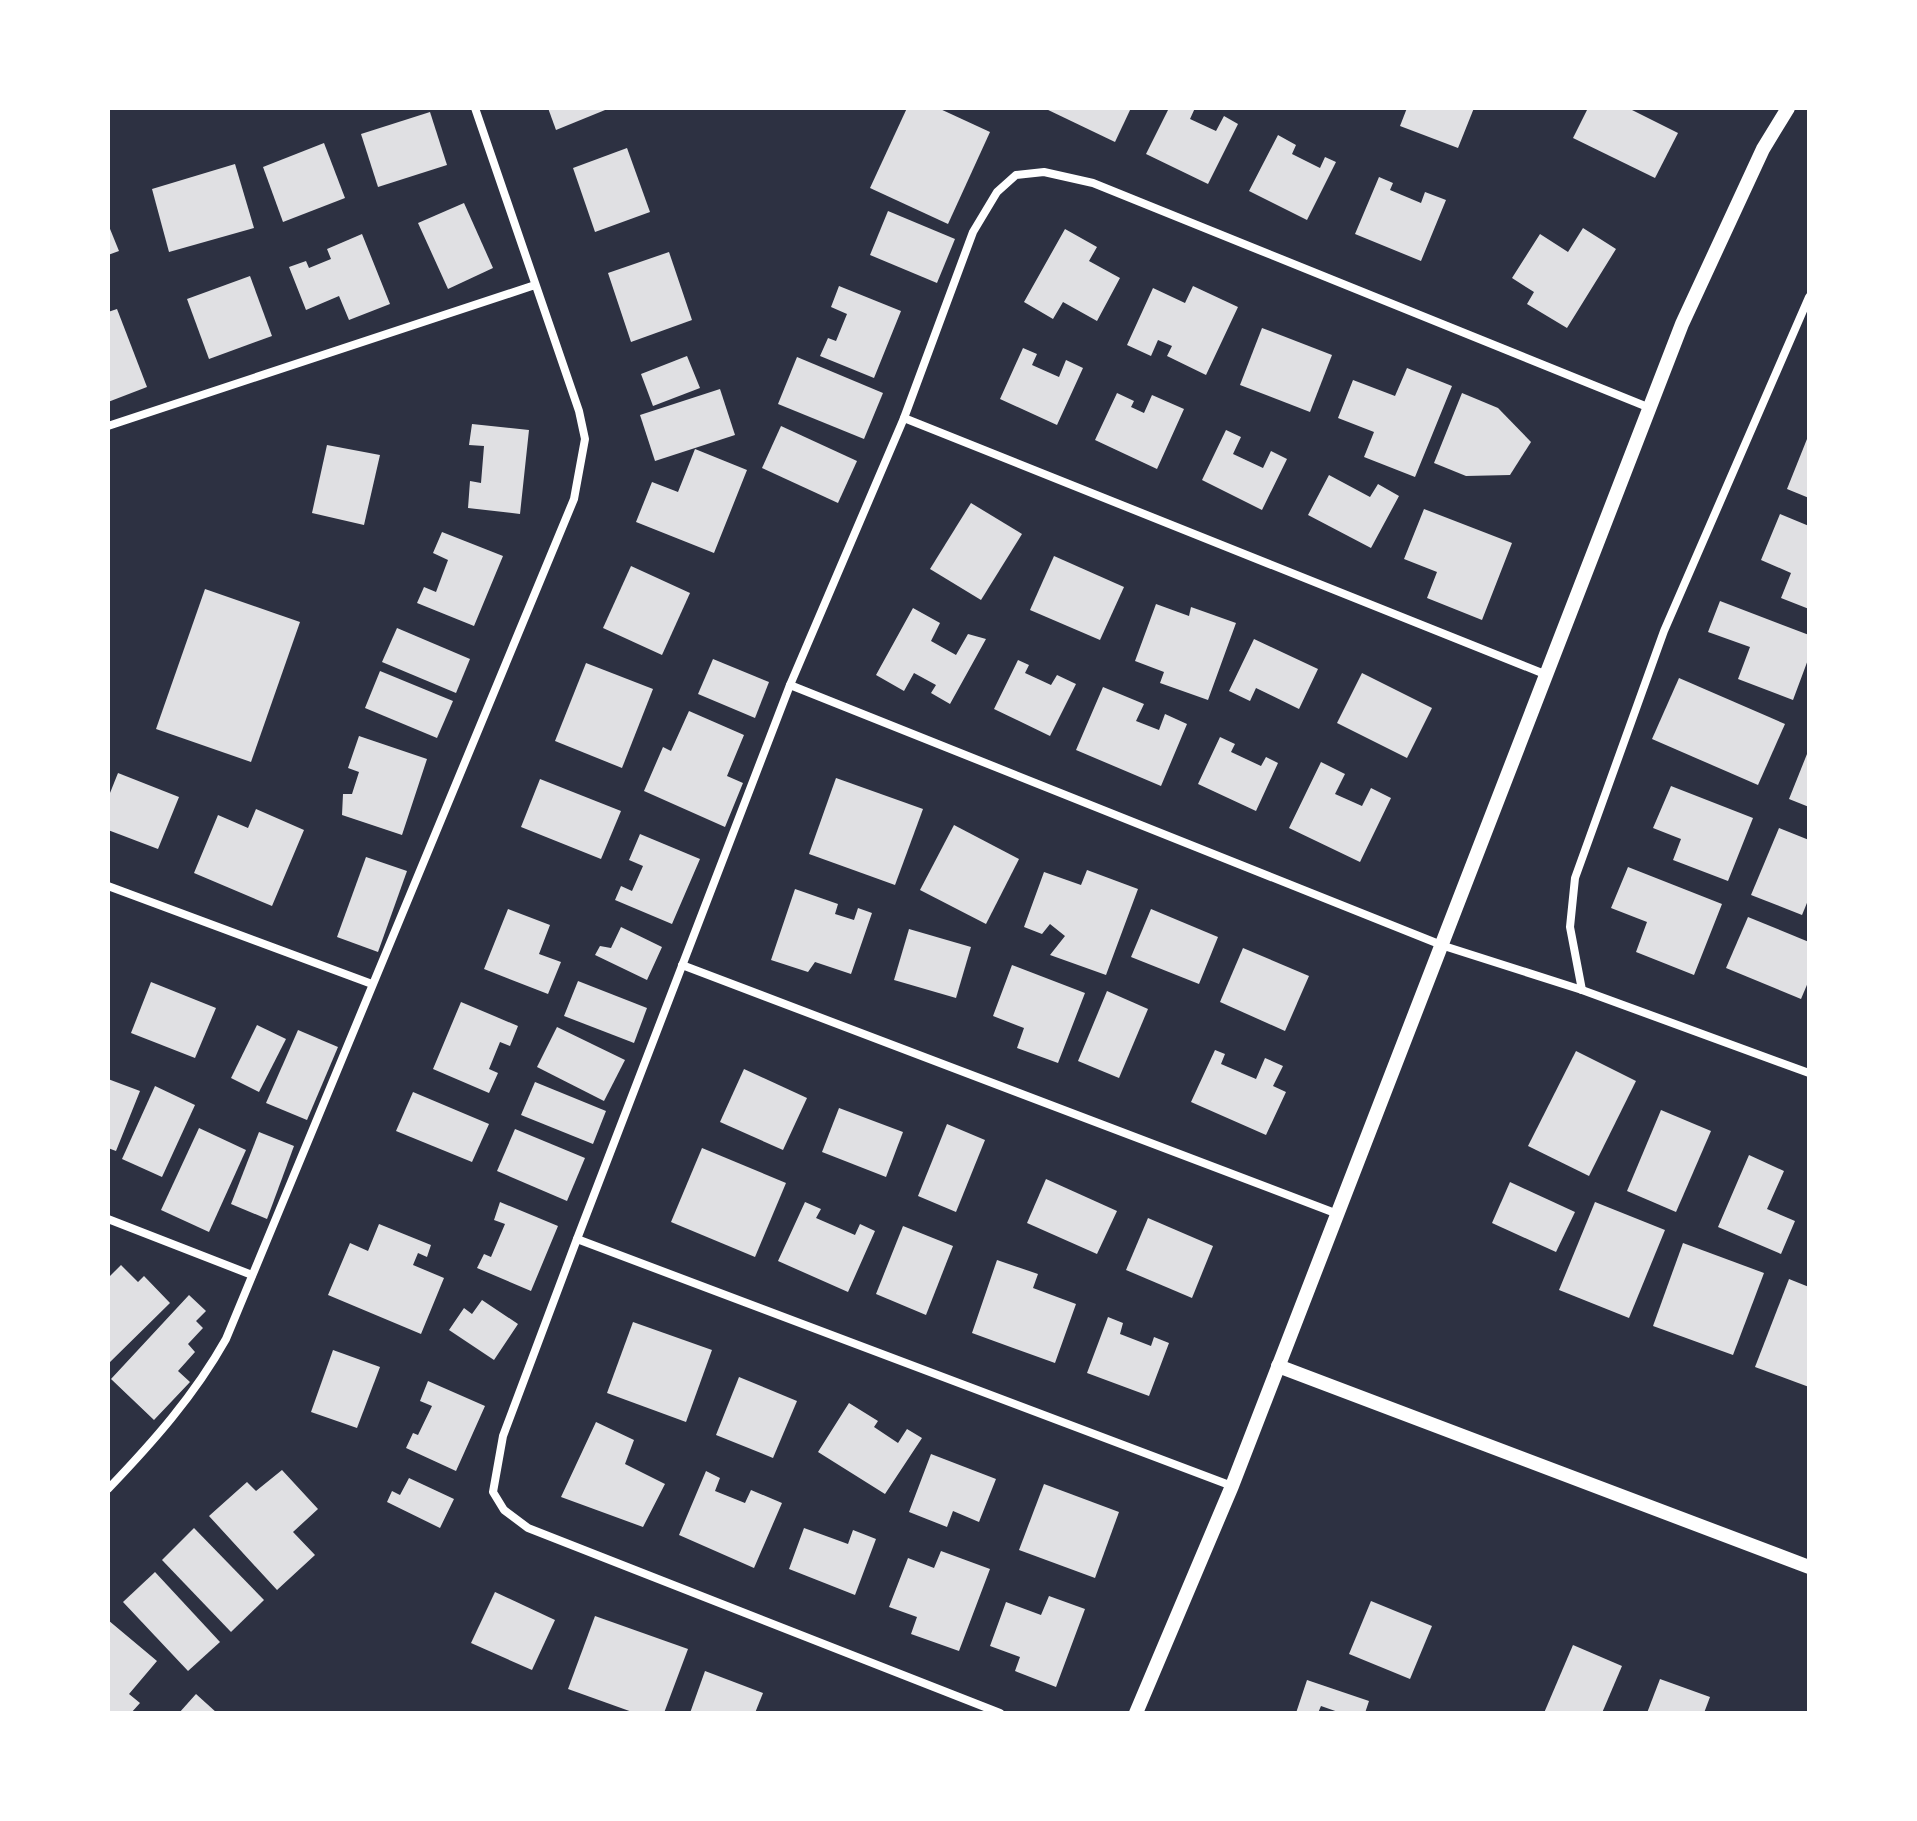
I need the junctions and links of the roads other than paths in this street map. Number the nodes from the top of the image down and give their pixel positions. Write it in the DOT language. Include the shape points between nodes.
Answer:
graph roads {
  1 [pos="475,108"];
  2 [pos="1788,108"];
  3 [pos="535,285"];
  4 [pos="1809,297"];
  5 [pos="1652,409"];
  6 [pos="904,418"];
  7 [pos="108,426"];
  8 [pos="1547,675"];
  9 [pos="790,685"];
  10 [pos="108,886"];
  11 [pos="1444,946"];
  12 [pos="682,965"];
  13 [pos="372,984"];
  14 [pos="1582,990"];
  15 [pos="1809,1073"];
  16 [pos="1335,1213"];
  17 [pos="108,1219"];
  18 [pos="577,1239"];
  19 [pos="252,1275"];
  20 [pos="1278,1366"];
  21 [pos="1232,1486"];
  22 [pos="108,1489"];
  23 [pos="1809,1567"];
  24 [pos="1000,1713"];
  25 [pos="1136,1713"];
  1 -- 3 [label="street"];
  2 -- 5 [label="street" via="1763,149 1682,324"];
  3 -- 7 [label="street"];
  3 -- 13 [label="street" via="579,411 583,463 574,499"];
  4 -- 14 [label="street" via="1664,631 1575,878 1570,927"];
  5 -- 6 [label="street" via="1093,183 1044,172 1016,175 997,192 973,232"];
  5 -- 8 [label="street"];
  6 -- 8 [label="street"];
  6 -- 9 [label="street"];
  8 -- 11 [label="street"];
  9 -- 11 [label="street"];
  9 -- 12 [label="street"];
  10 -- 13 [label="street"];
  11 -- 14 [label="street"];
  11 -- 16 [label="street"];
  12 -- 16 [label="street"];
  12 -- 18 [label="street"];
  13 -- 19 [label="street"];
  14 -- 15 [label="street"];
  16 -- 20 [label="street"];
  17 -- 19 [label="street"];
  18 -- 21 [label="street"];
  18 -- 24 [label="street" via="503,1436 493,1492 504,1510 528,1528"];
  19 -- 22 [label="street" via="204,1378 167,1427"];
  20 -- 21 [label="street"];
  20 -- 23 [label="street"];
  21 -- 25 [label="street"];
}
